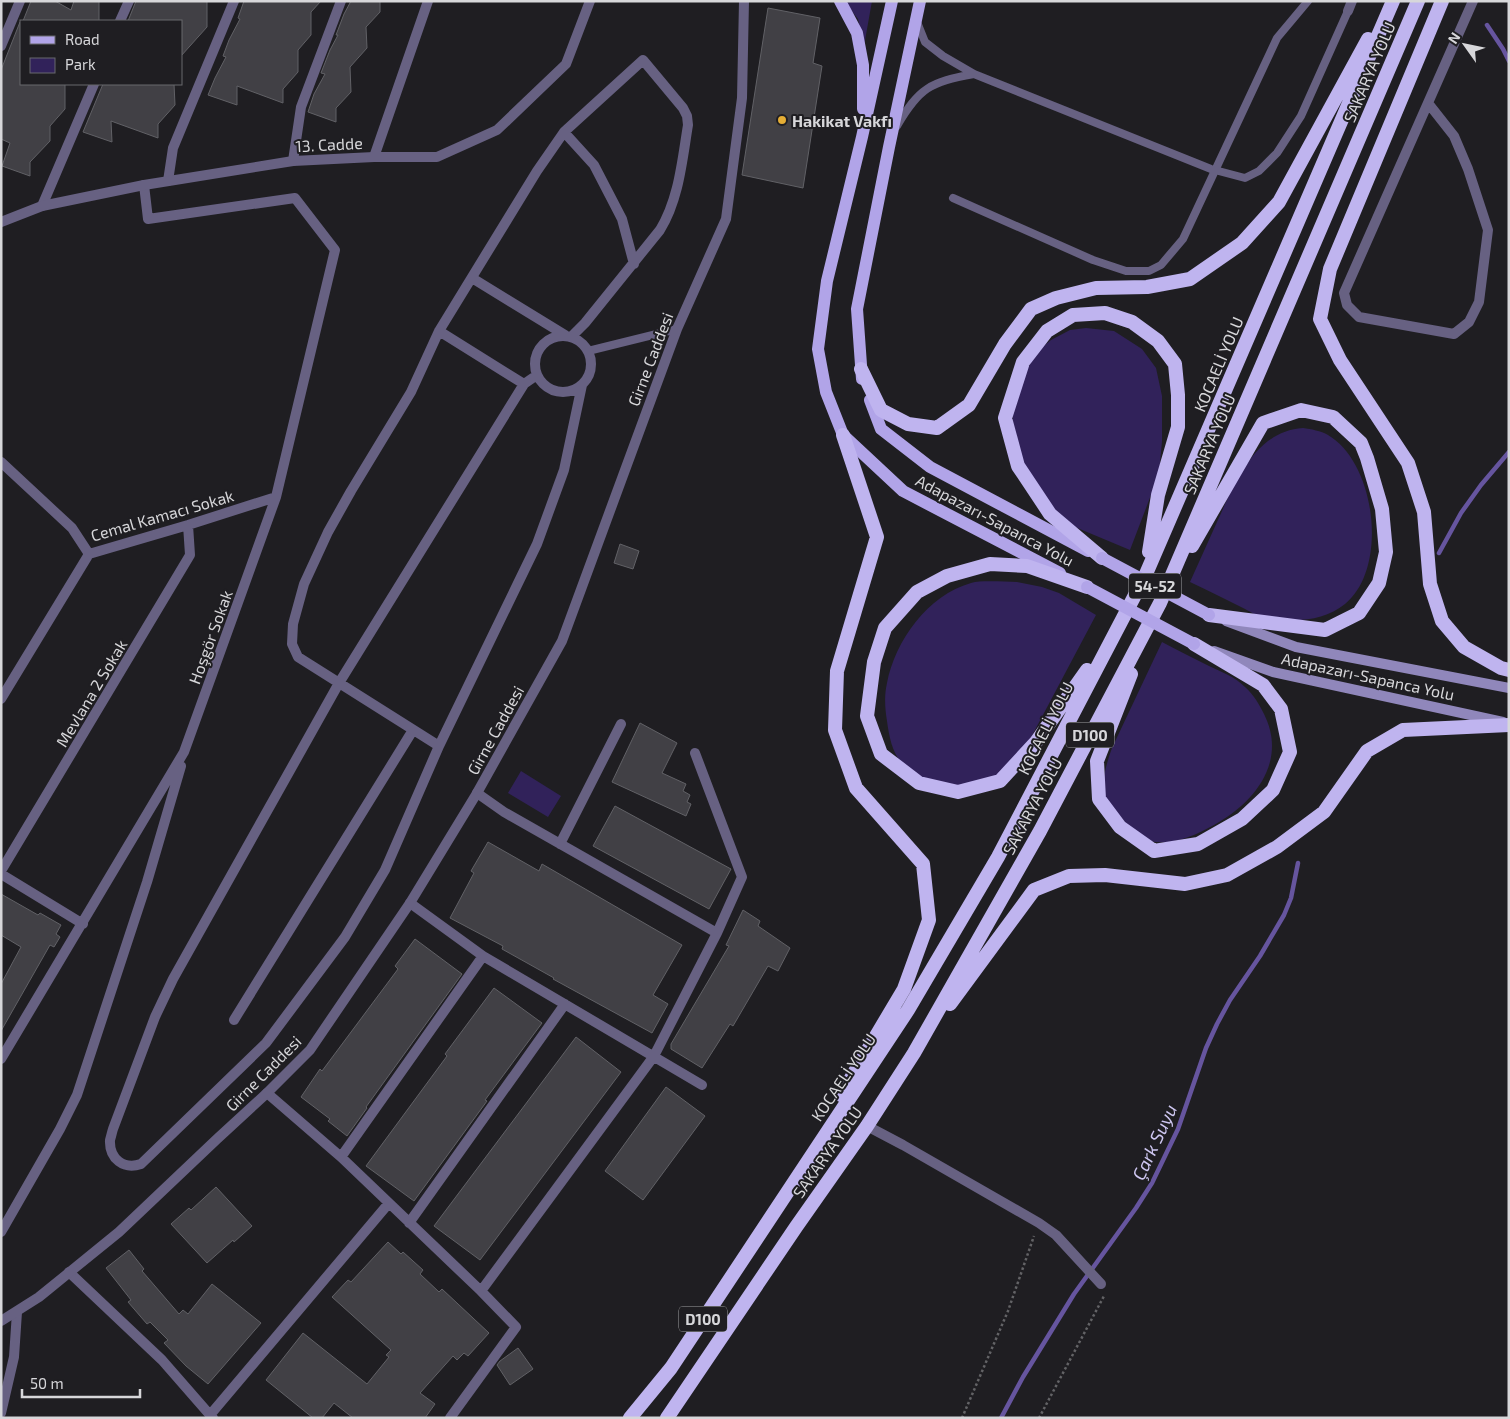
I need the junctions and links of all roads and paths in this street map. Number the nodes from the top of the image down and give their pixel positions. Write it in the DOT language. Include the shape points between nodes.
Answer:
graph roads {
  1 [pos="20,1"];
  2 [pos="129,1"];
  3 [pos="234,1"];
  4 [pos="341,1"];
  5 [pos="428,1"];
  6 [pos="590,1"];
  7 [pos="744,1"];
  8 [pos="840,1"];
  9 [pos="892,1"];
  10 [pos="920,1"];
  11 [pos="1308,1"];
  12 [pos="1389,1"];
  13 [pos="1393,1"];
  14 [pos="1418,1"];
  15 [pos="1442,1"];
  16 [pos="1473,1"];
  17 [pos="1350,6"];
  18 [pos="916,18"];
  19 [pos="120,20"];
  20 [pos="1,46"];
  21 [pos="974,74"];
  22 [pos="94,85"];
  23 [pos="1428,103"];
  24 [pos="564,132"];
  25 [pos="892,135"];
  26 [pos="862,137"];
  27 [pos="374,157"];
  28 [pos="293,161"];
  29 [pos="1216,170"];
  30 [pos="168,181"];
  31 [pos="144,185"];
  32 [pos="953,198"];
  33 [pos="42,206"];
  34 [pos="1,222"];
  35 [pos="634,264"];
  36 [pos="472,278"];
  37 [pos="677,329"];
  38 [pos="439,331"];
  39 [pos="568,336"];
  40 [pos="588,351"];
  41 [pos="861,370"];
  42 [pos="537,375"];
  43 [pos="524,384"];
  44 [pos="582,384"];
  45 [pos="843,435"];
  46 [pos="1,462"];
  47 [pos="276,497"];
  48 [pos="188,525"];
  49 [pos="89,554"];
  50 [pos="1102,558"];
  51 [pos="1146,574"];
  52 [pos="1088,587"];
  53 [pos="1157,608"];
  54 [pos="1209,615"];
  55 [pos="1118,626"];
  56 [pos="1194,644"];
  57 [pos="1509,670"];
  58 [pos="339,683"];
  59 [pos="1509,688"];
  60 [pos="1,699"];
  61 [pos="621,724"];
  62 [pos="1509,724"];
  63 [pos="413,730"];
  64 [pos="439,746"];
  65 [pos="184,752"];
  66 [pos="695,753"];
  67 [pos="477,793"];
  68 [pos="560,844"];
  69 [pos="1,873"];
  70 [pos="410,904"];
  71 [pos="83,924"];
  72 [pos="717,933"];
  73 [pos="483,956"];
  74 [pos="565,1004"];
  75 [pos="234,1020"];
  76 [pos="914,1053"];
  77 [pos="654,1056"];
  78 [pos="1,1059"];
  79 [pos="702,1085"];
  80 [pos="267,1093"];
  81 [pos="867,1126"];
  82 [pos="341,1157"];
  83 [pos="389,1203"];
  84 [pos="770,1217"];
  85 [pos="409,1222"];
  86 [pos="1039,1223"];
  87 [pos="1,1232"];
  88 [pos="70,1272"];
  89 [pos="1101,1284"];
  90 [pos="481,1291"];
  91 [pos="17,1312"];
  92 [pos="1,1321"];
  93 [pos="1,1413"];
  94 [pos="212,1416"];
  95 [pos="450,1418"];
  96 [pos="630,1418"];
  97 [pos="667,1418"];
  98 [pos="962,1418"];
  99 [pos="1039,1418"];
  1 -- 20 [label="street"];
  2 -- 19 [label="street"];
  3 -- 30 [label="street" via="173,148"];
  4 -- 28 [label="street" via="301,107"];
  5 -- 27 [label="street"];
  6 -- 27 [label="street, 13. Cadde" via="566,64 497,130 437,157"];
  7 -- 37 [label="street, Girne Caddesi" via="742,98 726,219"];
  8 -- 26 [label="main road" via="857,33 863,65"];
  9 -- 26 [label="main road, Adapazarı-Sapanca Yolu"];
  10 -- 18 [label="main road, Adapazarı-Sapanca Yolu"];
  11 -- 29 [label="lane" via="1278,38"];
  12 -- 41 [label="highway" via="1280,202 1242,243 1190,278 1147,287 1096,288 1056,298 1031,310 1005,344 969,405 937,428 908,424 881,410"];
  13 -- 51 [label="highway, KOCAELİ YOLU / D100"];
  14 -- 53 [label="highway, SAKARYA YOLU / D100"];
  15 -- 57 [label="highway" via="1330,269 1320,319 1340,360 1408,463 1424,512 1430,584 1442,621 1464,647"];
  16 -- 23 [label="street"];
  17 -- 29 [label="lane" via="1301,116 1277,153 1259,171 1245,178"];
  18 -- 21 [label="lane" via="925,42"];
  18 -- 25 [label="main road, Adapazarı-Sapanca Yolu"];
  21 -- 25 [label="lane" via="947,79 923,90 908,107"];
  21 -- 29 [label="lane"];
  22 -- 33 [label="street"];
  23 -- 23 [label="street" via="1454,136 1488,230 1479,302 1469,322 1454,334 1359,317 1347,305 1344,293"];
  24 -- 35 [label="street" via="598,173 622,219"];
  24 -- 35 [label="street" via="643,60 683,108 688,125 674,202 660,230"];
  24 -- 36 [label="street"];
  25 -- 41 [label="main road, Adapazarı-Sapanca Yolu" via="858,309"];
  26 -- 45 [label="main road, Adapazarı-Sapanca Yolu" via="828,281 818,348 826,392"];
  27 -- 28 [label="street, 13. Cadde"];
  28 -- 30 [label="street, 13. Cadde"];
  29 -- 32 [label="lane" via="1184,240 1161,265 1149,271 1126,271 1093,260"];
  30 -- 31 [label="street, 13. Cadde"];
  31 -- 33 [label="street, 13. Cadde"];
  31 -- 47 [label="street, Hoşgör Sokak" via="148,219 295,198 335,250"];
  33 -- 34 [label="street, 13. Cadde"];
  35 -- 39 [label="street" via="585,323"];
  36 -- 38 [label="street"];
  36 -- 39 [label="street"];
  37 -- 40 [label="lane"];
  37 -- 67 [label="street, Girne Caddesi" via="562,641"];
  38 -- 43 [label="street"];
  38 -- 58 [label="street" via="410,392 328,532 304,584 293,624 292,644 298,657"];
  39 -- 40 [label="street" via="578,339"];
  39 -- 42 [label="street" via="550,339 538,350 535,358"];
  40 -- 44 [label="street" via="591,368"];
  41 -- 50 [label="main road, Adapazarı-Sapanca Yolu" via="881,428 930,467"];
  42 -- 43 [label="street"];
  42 -- 44 [label="street" via="542,383 557,391 575,390"];
  43 -- 58 [label="street"];
  44 -- 64 [label="street" via="564,470 536,544"];
  45 -- 52 [label="main road, Adapazarı-Sapanca Yolu" via="904,491"];
  45 -- 84 [label="highway" via="877,537 838,671 835,730 856,788 923,864 930,920 904,989"];
  46 -- 49 [label="street, Cemal Kamacı Sokak" via="72,528"];
  47 -- 48 [label="street, Cemal Kamacı Sokak"];
  47 -- 65 [label="street, Hoşgör Sokak"];
  48 -- 49 [label="street, Cemal Kamacı Sokak"];
  48 -- 69 [label="street, Mevlana 2 Sokak" via="190,555"];
  49 -- 60 [label="street"];
  50 -- 51 [label="highway" via="1050,514 1018,466 1005,418 1023,362 1047,331 1074,315 1105,313 1132,322 1158,341 1174,364 1178,427 1158,495"];
  50 -- 54 [label="main road, 54-52, bridge"];
  51 -- 55 [label="highway, KOCAELİ YOLU / D100"];
  52 -- 55 [label="highway" via="1026,566 990,564 947,576 917,592 885,628 874,662 867,716 882,754 919,783 958,792 1000,782 1036,742"];
  52 -- 56 [label="main road, 54-52, bridge"];
  53 -- 54 [label="highway" via="1263,423 1300,410 1333,417 1360,442 1382,509 1386,552 1378,583 1359,613 1325,630"];
  53 -- 56 [label="highway" via="1098,761 1099,799 1120,827 1154,851 1198,844 1242,820 1273,790 1290,752 1281,709 1263,685"];
  53 -- 76 [label="highway, SAKARYA YOLU / D100" via="1040,831"];
  54 -- 59 [label="main road, Adapazarı-Sapanca Yolu / 54-52" via="1296,647"];
  55 -- 84 [label="highway, KOCAELİ YOLU / D100" via="998,857 908,1010"];
  56 -- 62 [label="main road, Adapazarı-Sapanca Yolu / 54-52" via="1273,672"];
  58 -- 63 [label="street"];
  58 -- 64 [label="street" via="155,1016 110,1142 112,1153 121,1164 141,1164 266,1043 345,937 386,870"];
  61 -- 68 [label="street"];
  62 -- 76 [label="highway" via="1404,730 1367,751 1324,812 1277,847 1227,875 1185,884 1105,875 1069,876 1034,890"];
  63 -- 64 [label="street"];
  63 -- 75 [label="street"];
  65 -- 71 [label="street, Hoşgör Sokak"];
  65 -- 87 [label="street" via="147,882 77,1095"];
  66 -- 72 [label="street" via="742,877"];
  67 -- 68 [label="street"];
  67 -- 70 [label="street, Girne Caddesi"];
  68 -- 72 [label="street"];
  69 -- 71 [label="street"];
  70 -- 73 [label="street"];
  70 -- 80 [label="street, Girne Caddesi" via="310,1050"];
  71 -- 78 [label="street, Hoşgör Sokak"];
  72 -- 77 [label="street"];
  73 -- 74 [label="street"];
  73 -- 82 [label="street"];
  74 -- 77 [label="street"];
  74 -- 85 [label="street"];
  76 -- 81 [label="highway, SAKARYA YOLU / D100"];
  77 -- 79 [label="street"];
  77 -- 90 [label="street"];
  80 -- 82 [label="street"];
  80 -- 88 [label="street, Girne Caddesi" via="119,1232"];
  81 -- 86 [label="street"];
  81 -- 97 [label="highway, SAKARYA YOLU / D100"];
  82 -- 83 [label="street"];
  83 -- 85 [label="street"];
  83 -- 94 [label="street"];
  84 -- 96 [label="highway, KOCAELİ YOLU / D100" via="670,1368"];
  85 -- 90 [label="street"];
  86 -- 89 [label="street" via="1056,1235"];
  86 -- 98 [label="path" via="1008,1311"];
  88 -- 91 [label="street, Girne Caddesi"];
  88 -- 94 [label="street" via="162,1360"];
  89 -- 99 [label="path" via="1106,1292"];
  90 -- 95 [label="street" via="516,1327"];
  91 -- 92 [label="street, Girne Caddesi"];
  91 -- 93 [label="street" via="14,1357"];
}
